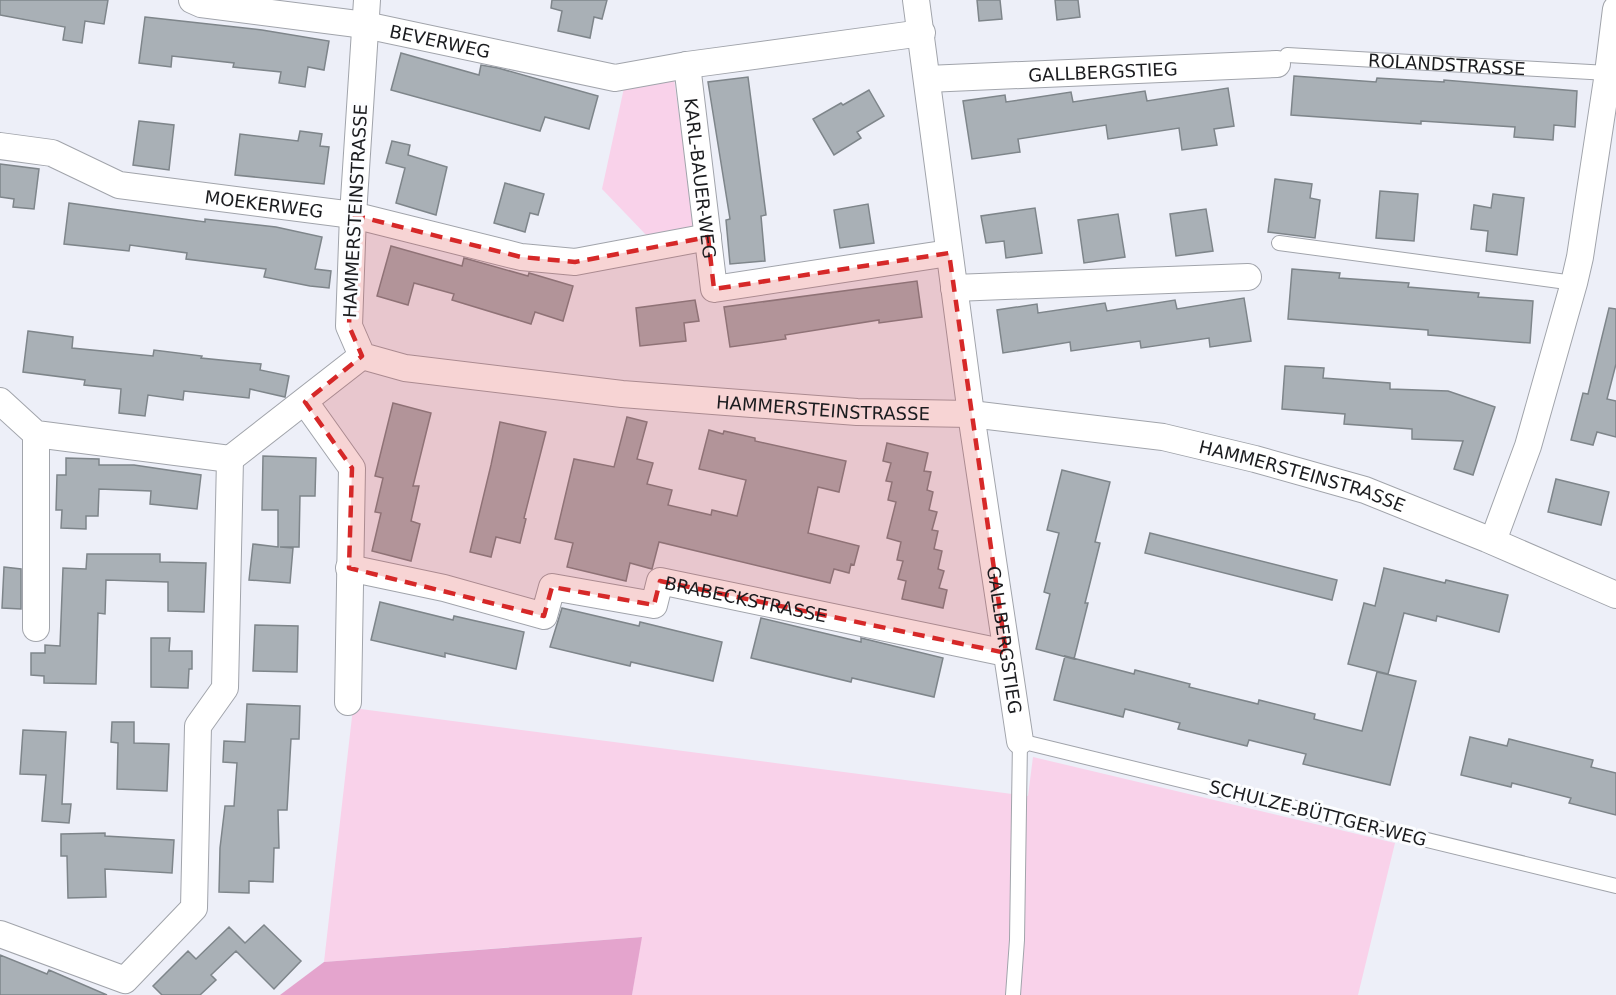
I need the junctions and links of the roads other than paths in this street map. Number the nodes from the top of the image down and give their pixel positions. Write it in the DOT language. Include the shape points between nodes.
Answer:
graph roads {
  1 [pos="192,0"];
  2 [pos="916,0"];
  3 [pos="1616,9"];
  4 [pos="366,12"];
  5 [pos="922,33"];
  6 [pos="1282,59"];
  7 [pos="687,65"];
  8 [pos="1608,73"];
  9 [pos="927,79"];
  10 [pos="0,146"];
  11 [pos="353,215"];
  12 [pos="708,237"];
  13 [pos="1279,243"];
  14 [pos="949,253"];
  15 [pos="1248,277"];
  16 [pos="1574,283"];
  17 [pos="954,288"];
  18 [pos="362,356"];
  19 [pos="0,401"];
  20 [pos="305,402"];
  21 [pos="971,414"];
  22 [pos="36,434"];
  23 [pos="230,459"];
  24 [pos="1493,541"];
  25 [pos="349,568"];
  26 [pos="1616,595"];
  27 [pos="36,628"];
  28 [pos="1006,653"];
  29 [pos="348,702"];
  30 [pos="1020,741"];
  31 [pos="1616,886"];
  32 [pos="0,934"];
  33 [pos="1013,995"];
  1 -- 4 [label="street, BEVERWEG" via="201,4"];
  2 -- 5 [label="street, GALLBERGSTIEG"];
  3 -- 8 [label="street"];
  4 -- 7 [label="street, BEVERWEG" via="615,78"];
  4 -- 11 [label="street, HAMMERSTEINSTRASSE"];
  5 -- 7 [label="street"];
  5 -- 9 [label="street, GALLBERGSTIEG"];
  6 -- 8 [label="lane, ROLANDSTRASSE"];
  6 -- 9 [label="street, GALLBERGSTIEG"];
  7 -- 12 [label="street, KARL-BAUER-WEG"];
  8 -- 16 [label="street"];
  9 -- 14 [label="street, GALLBERGSTIEG"];
  10 -- 11 [label="street, MOEKERWEG" via="52,153 119,185"];
  11 -- 12 [label="street, MOEKERWEG" via="521,257 574,261"];
  11 -- 18 [label="street, HAMMERSTEINSTRASSE" via="349,326"];
  12 -- 14 [label="street, KARL-BAUER-WEG" via="714,289"];
  13 -- 16 [label="lane"];
  14 -- 17 [label="street, GALLBERGSTIEG"];
  15 -- 17 [label="street"];
  16 -- 24 [label="street" via="1528,446"];
  17 -- 21 [label="street, GALLBERGSTIEG"];
  18 -- 20 [label="street"];
  18 -- 21 [label="street, HAMMERSTEINSTRASSE" via="405,368 622,394 857,412"];
  19 -- 22 [label="street"];
  20 -- 23 [label="street"];
  20 -- 25 [label="street" via="352,468"];
  21 -- 24 [label="street, HAMMERSTEINSTRASSE" via="1163,437 1256,459 1365,490"];
  21 -- 28 [label="street, GALLBERGSTIEG"];
  22 -- 23 [label="street"];
  22 -- 27 [label="street"];
  23 -- 32 [label="street" via="225,688 198,726 194,908 125,980"];
  24 -- 26 [label="street, HAMMERSTEINSTRASSE"];
  25 -- 28 [label="street, BRABECKSTRASSE" via="444,588 543,616 552,587 654,605 660,582"];
  25 -- 29 [label="street"];
  28 -- 30 [label="street, GALLBERGSTIEG"];
  30 -- 31 [label="lane, SCHULZE-BÜTTGER-WEG"];
  30 -- 33 [label="lane, GALLBERGSTIEG"];
}
